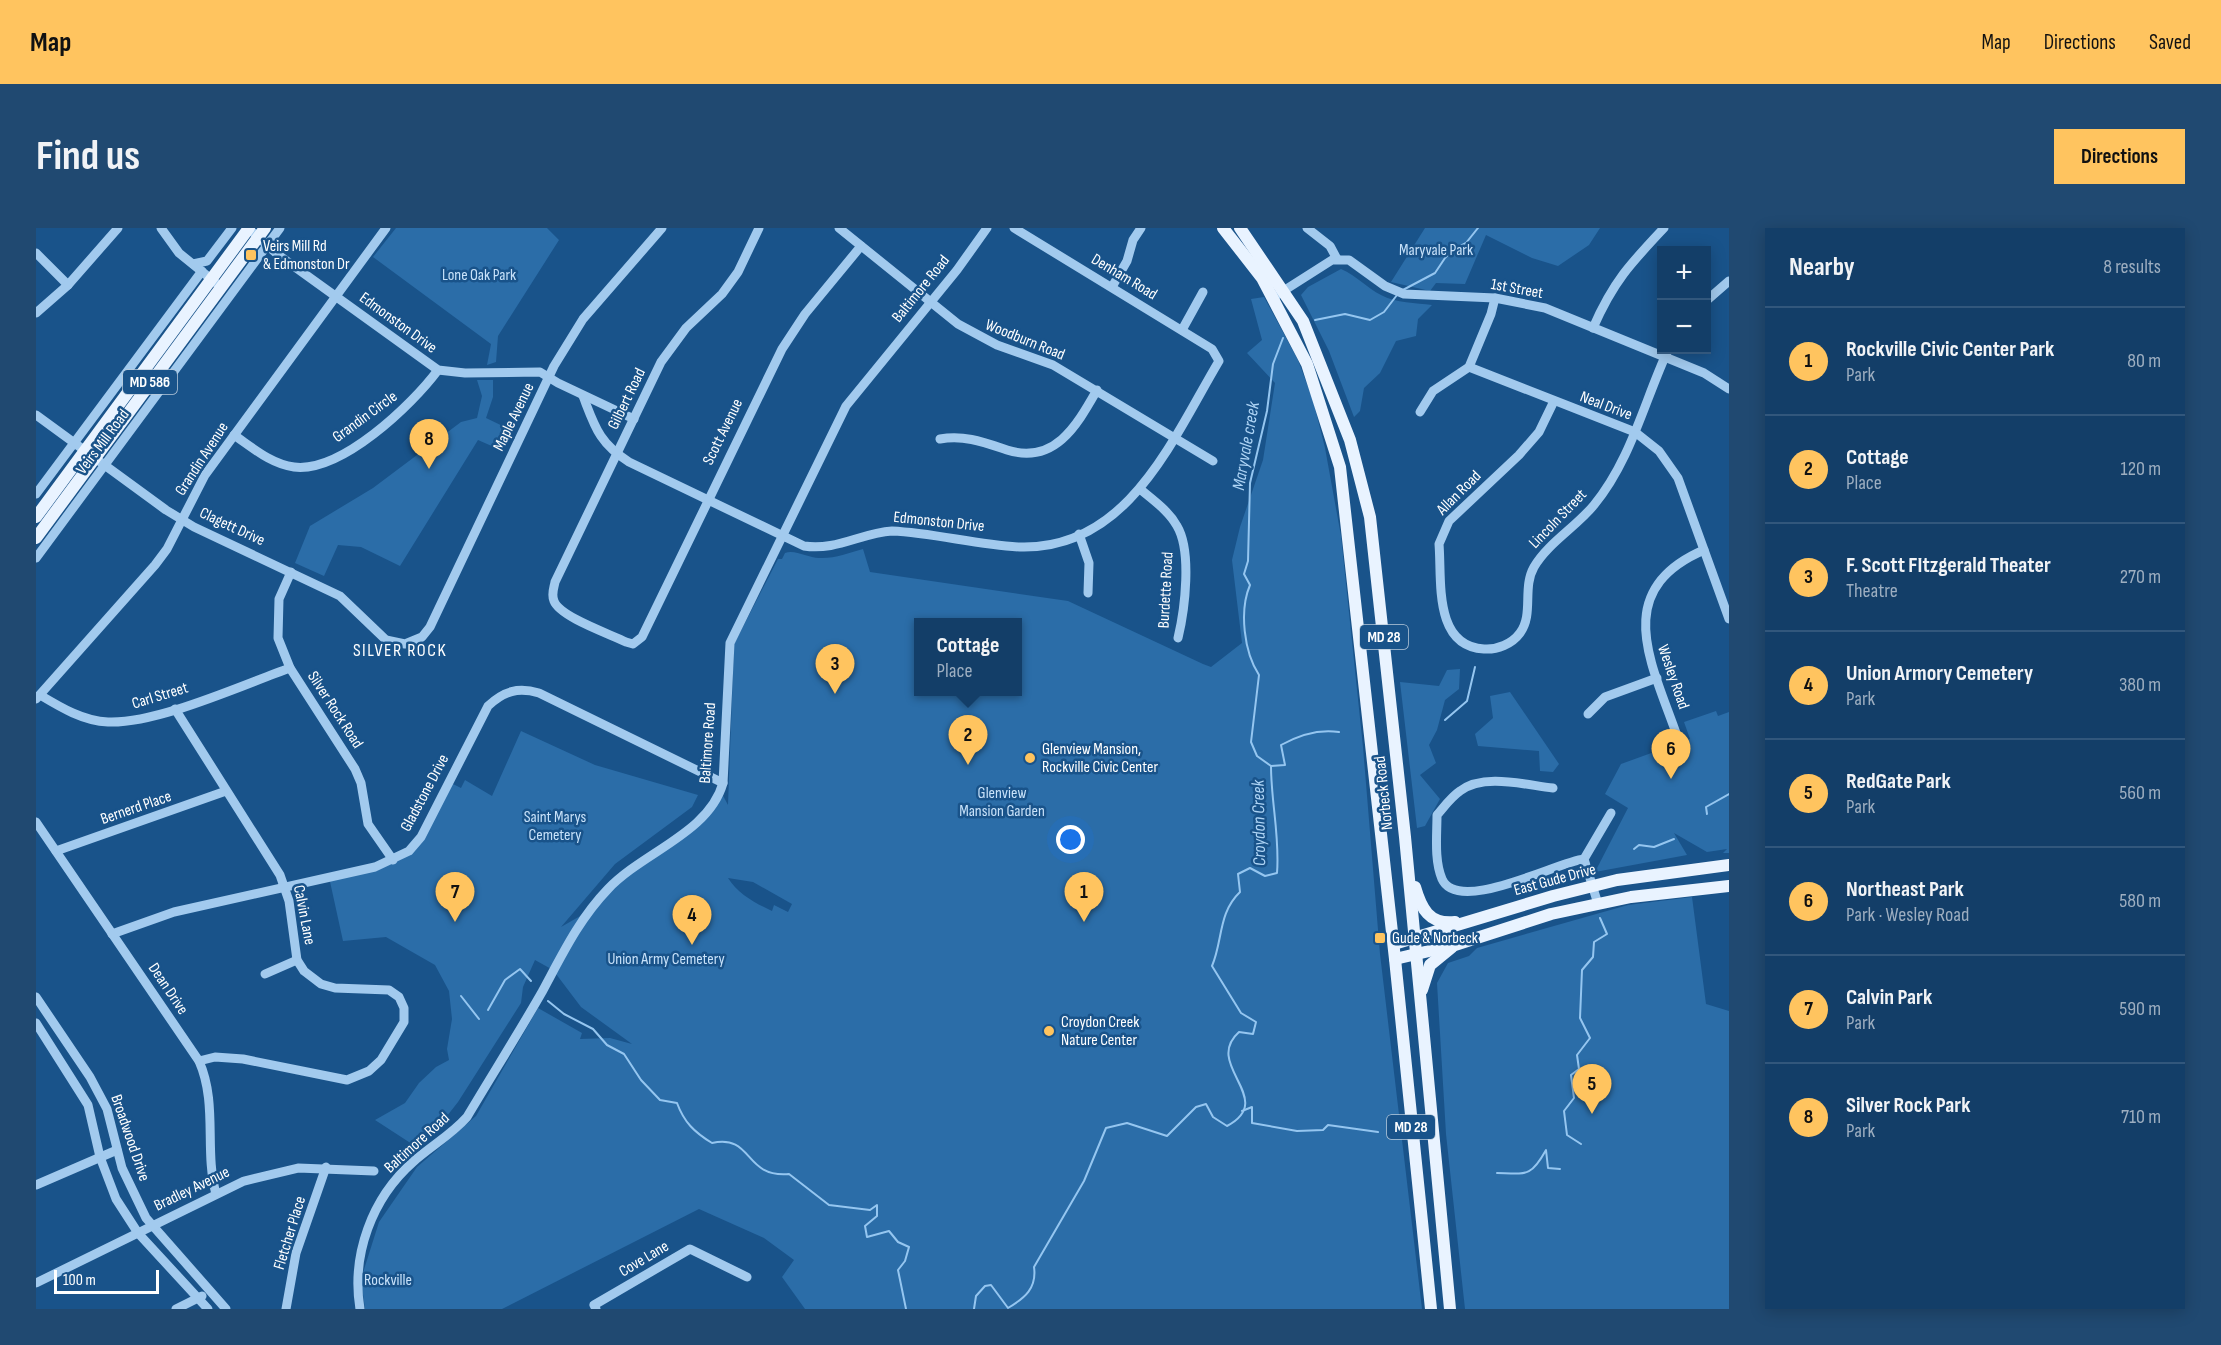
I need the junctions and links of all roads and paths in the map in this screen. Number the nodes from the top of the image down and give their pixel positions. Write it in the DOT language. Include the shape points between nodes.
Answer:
graph roads {
  1 [pos="117,228"];
  2 [pos="161,228"];
  3 [pos="232,228"];
  4 [pos="280,228"];
  5 [pos="386,228"];
  6 [pos="662,228"];
  7 [pos="759,228"];
  8 [pos="839,228"];
  9 [pos="987,228"];
  10 [pos="1014,228"];
  11 [pos="1141,228"];
  12 [pos="1223,228"];
  13 [pos="1240,228"];
  14 [pos="1307,228"];
  15 [pos="1664,228"];
  16 [pos="255,230"];
  17 [pos="269,246"];
  18 [pos="861,246"];
  19 [pos="36,253"];
  20 [pos="1337,259"];
  21 [pos="193,264"];
  22 [pos="211,279"];
  23 [pos="1729,281"];
  24 [pos="68,285"];
  25 [pos="1112,287"];
  26 [pos="1284,291"];
  27 [pos="1203,292"];
  28 [pos="336,297"];
  29 [pos="1273,297"];
  30 [pos="1495,298"];
  31 [pos="1708,300"];
  32 [pos="930,302"];
  33 [pos="36,313"];
  34 [pos="1593,328"];
  35 [pos="1182,330"];
  36 [pos="1657,350"];
  37 [pos="1217,354"];
  38 [pos="1666,354"];
  39 [pos="1668,354"];
  40 [pos="1469,367"];
  41 [pos="438,370"];
  42 [pos="550,377"];
  43 [pos="1729,389"];
  44 [pos="1097,390"];
  45 [pos="583,396"];
  46 [pos="1554,401"];
  47 [pos="1420,412"];
  48 [pos="36,415"];
  49 [pos="634,419"];
  50 [pos="1635,432"];
  51 [pos="234,435"];
  52 [pos="1174,437"];
  53 [pos="940,440"];
  54 [pos="74,443"];
  55 [pos="90,454"];
  56 [pos="617,454"];
  57 [pos="1213,460"];
  58 [pos="105,466"];
  59 [pos="1140,489"];
  60 [pos="36,494"];
  61 [pos="707,500"];
  62 [pos="36,517"];
  63 [pos="182,519"];
  64 [pos="1079,534"];
  65 [pos="784,536"];
  66 [pos="36,538"];
  67 [pos="1704,550"];
  68 [pos="36,558"];
  69 [pos="291,572"];
  70 [pos="1088,593"];
  71 [pos="1729,619"];
  72 [pos="1447,625"];
  73 [pos="422,637"];
  74 [pos="1178,638"];
  75 [pos="633,644"];
  76 [pos="290,668"];
  77 [pos="1657,678"];
  78 [pos="38,697"];
  79 [pos="175,709"];
  80 [pos="1588,714"];
  81 [pos="1676,733"];
  82 [pos="723,783"];
  83 [pos="1553,788"];
  84 [pos="225,791"];
  85 [pos="1611,813"];
  86 [pos="36,822"];
  87 [pos="56,851"];
  88 [pos="1584,859"];
  89 [pos="393,860"];
  90 [pos="1407,862"];
  91 [pos="1729,865"];
  92 [pos="1592,886"];
  93 [pos="1729,886"];
  94 [pos="284,887"];
  95 [pos="1598,904"];
  96 [pos="1477,919"];
  97 [pos="112,934"];
  98 [pos="1414,938"];
  99 [pos="1394,944"];
  100 [pos="1455,945"];
  101 [pos="1415,954"];
  102 [pos="1395,958"];
  103 [pos="297,960"];
  104 [pos="266,974"];
  105 [pos="36,997"];
  106 [pos="1420,1000"];
  107 [pos="36,1023"];
  108 [pos="199,1061"];
  109 [pos="117,1150"];
  110 [pos="100,1157"];
  111 [pos="326,1167"];
  112 [pos="374,1171"];
  113 [pos="36,1185"];
  114 [pos="216,1194"];
  115 [pos="152,1226"];
  116 [pos="138,1233"];
  117 [pos="747,1277"];
  118 [pos="36,1283"];
  119 [pos="209,1292"];
  120 [pos="197,1298"];
  121 [pos="176,1309"];
  122 [pos="207,1309"];
  123 [pos="226,1309"];
  124 [pos="286,1309"];
  125 [pos="360,1309"];
  126 [pos="596,1309"];
  127 [pos="1431,1309"];
  128 [pos="1450,1309"];
  1 -- 24 [label="street"];
  2 -- 21 [label="street" via="179,253"];
  3 -- 21 [label="street" via="207,261"];
  4 -- 17 [label="street, Veirs Mill Road"];
  5 -- 28 [label="street, Grandin Avenue"];
  6 -- 42 [label="street, Maple Avenue" via="583,319"];
  7 -- 49 [label="street, Gilbert Road" via="738,272 722,294 671,345"];
  8 -- 18 [label="street, Woodburn Road"];
  9 -- 32 [label="street, Baltimore Road"];
  10 -- 25 [label="street, Denham Road"];
  11 -- 25 [label="street"];
  12 -- 29 [label="main road, MD 28" via="1245,253"];
  13 -- 26 [label="main road, MD 28"];
  14 -- 20 [label="street, 1st Street" via="1330,246"];
  15 -- 34 [label="street" via="1622,273"];
  16 -- 17 [label="street, Edmonston Drive"];
  16 -- 22 [label="main road, Veirs Mill Road / MD 586"];
  17 -- 28 [label="street, Edmonston Drive"];
  17 -- 58 [label="street, Veirs Mill Road"];
  18 -- 32 [label="street, Woodburn Road"];
  18 -- 61 [label="street, Scott Avenue" via="782,349"];
  19 -- 24 [label="street"];
  20 -- 26 [label="street"];
  20 -- 30 [label="street, 1st Street" via="1359,266 1399,292"];
  21 -- 22 [label="street"];
  22 -- 54 [label="street, Veirs Mill Road"];
  22 -- 55 [label="main road, Veirs Mill Road / MD 586"];
  23 -- 31 [label="street"];
  24 -- 33 [label="street"];
  25 -- 35 [label="street, Denham Road"];
  26 -- 29 [label="street"];
  26 -- 90 [label="main road, Norbeck Road / MD 28" via="1303,321 1338,406 1370,517"];
  27 -- 35 [label="street"];
  28 -- 41 [label="street, Edmonston Drive"];
  28 -- 51 [label="street, Grandin Avenue"];
  29 -- 99 [label="main road, Norbeck Road / MD 28" via="1307,364 1340,467"];
  30 -- 34 [label="street, 1st Street" via="1545,308"];
  30 -- 40 [label="street"];
  32 -- 44 [label="street, Woodburn Road" via="977,337 1053,365"];
  32 -- 65 [label="street, Baltimore Road" via="846,406"];
  34 -- 36 [label="street, 1st Street"];
  35 -- 37 [label="street, Denham Road"];
  37 -- 52 [label="street, Edmonston Drive" via="1219,361"];
  38 -- 50 [label="street, Lincoln Street"];
  39 -- 43 [label="street, 1st Street"];
  40 -- 46 [label="street, Neal Drive"];
  40 -- 47 [label="street" via="1433,391"];
  41 -- 42 [label="street, Edmonston Drive" via="534,371"];
  41 -- 51 [label="street, Grandin Circle" via="410,403 350,450 325,463 303,468 274,462"];
  42 -- 45 [label="street, Edmonston Drive"];
  42 -- 73 [label="street, Maple Avenue"];
  44 -- 52 [label="street, Woodburn Road"];
  44 -- 53 [label="street" via="1066,437 1038,451 1019,453 969,437"];
  45 -- 49 [label="street, Edmonston Drive"];
  45 -- 56 [label="street, Edmonston Drive" via="600,438"];
  46 -- 50 [label="street, Neal Drive"];
  46 -- 72 [label="street, Allan Road" via="1539,432 1449,521 1442,535"];
  48 -- 54 [label="street, Clagett Drive"];
  49 -- 56 [label="street, Gilbert Road"];
  50 -- 67 [label="street, Neal Drive" via="1670,463"];
  50 -- 72 [label="street, Lincoln Street" via="1617,472 1593,506 1540,557 1532,570 1528,617 1520,633 1502,646 1474,648"];
  51 -- 63 [label="street, Grandin Avenue" via="205,475"];
  52 -- 57 [label="street, Woodburn Road"];
  52 -- 59 [label="street, Edmonston Drive"];
  54 -- 55 [label="street, Clagett Drive"];
  54 -- 60 [label="street, Veirs Mill Road"];
  55 -- 58 [label="street, Clagett Drive"];
  55 -- 62 [label="main road, Veirs Mill Road / MD 586"];
  55 -- 66 [label="main road, Veirs Mill Road / MD 586"];
  56 -- 61 [label="street, Edmonston Drive"];
  56 -- 75 [label="street, Gilbert Road" via="555,582 554,602 562,611"];
  58 -- 63 [label="street, Clagett Drive"];
  58 -- 68 [label="street, Veirs Mill Road"];
  59 -- 64 [label="street, Edmonston Drive" via="1113,516"];
  59 -- 74 [label="street, Burdette Road" via="1170,515 1184,540"];
  61 -- 65 [label="street, Edmonston Drive"];
  61 -- 75 [label="street, Scott Avenue" via="642,637"];
  63 -- 69 [label="street, Clagett Drive"];
  63 -- 78 [label="street, Grandin Avenue" via="155,566"];
  64 -- 65 [label="street, Edmonston Drive" via="1048,544 1020,547 892,531 819,548"];
  64 -- 70 [label="street" via="1089,563"];
  65 -- 82 [label="street, Baltimore Road" via="730,643"];
  67 -- 71 [label="street, Neal Drive"];
  67 -- 77 [label="street, Wesley Road" via="1671,568 1658,581 1650,598 1644,616 1644,635"];
  69 -- 73 [label="street, Clagett Drive" via="340,596 386,640 405,644"];
  69 -- 76 [label="street, Silver Rock Road" via="276,617 278,638"];
  76 -- 79 [label="street, Carl Street"];
  76 -- 89 [label="street, Silver Rock Road" via="355,769 368,824"];
  77 -- 80 [label="street" via="1605,697"];
  77 -- 81 [label="street, Wesley Road"];
  78 -- 79 [label="street, Carl Street" via="80,716 106,722 132,721"];
  79 -- 84 [label="street, Calvin Lane"];
  82 -- 89 [label="street, Gladstone Drive" via="539,693 516,689 498,696 488,706 421,837 409,851"];
  82 -- 125 [label="street, Baltimore Road" via="717,801 706,815 635,864 582,919 467,1117 393,1183 361,1249 357,1272"];
  83 -- 88 [label="street" via="1500,782 1474,784 1460,790 1437,815 1437,854 1443,880 1450,889 1465,894"];
  84 -- 87 [label="street, Bernerd Place"];
  84 -- 94 [label="street, Calvin Lane"];
  85 -- 88 [label="street"];
  86 -- 87 [label="street, Dean Drive"];
  87 -- 97 [label="street, Dean Drive"];
  88 -- 92 [label="street"];
  89 -- 94 [label="street, Gladstone Drive"];
  90 -- 96 [label="main road" via="1421,907 1432,918 1446,923"];
  90 -- 98 [label="main road, Norbeck Road / MD 28"];
  91 -- 92 [label="main road, East Gude Drive"];
  92 -- 95 [label="street"];
  92 -- 96 [label="main road, East Gude Drive"];
  93 -- 95 [label="main road, East Gude Drive"];
  94 -- 97 [label="street, Gladstone Drive" via="174,912"];
  94 -- 103 [label="street, Calvin Lane"];
  95 -- 100 [label="main road, East Gude Drive" via="1551,914"];
  96 -- 98 [label="main road, East Gude Drive"];
  97 -- 108 [label="street, Dean Drive"];
  98 -- 99 [label="main road, East Gude Drive"];
  98 -- 101 [label="main road, Norbeck Road / MD 28"];
  99 -- 102 [label="main road, Norbeck Road / MD 28"];
  100 -- 101 [label="main road, East Gude Drive"];
  100 -- 106 [label="main road" via="1431,965"];
  101 -- 102 [label="main road, East Gude Drive"];
  101 -- 106 [label="main road, Norbeck Road / MD 28"];
  102 -- 127 [label="main road, Norbeck Road / MD 28"];
  103 -- 104 [label="street"];
  103 -- 108 [label="street, Calvin Lane" via="321,984 335,988 378,988 399,997 404,1022 381,1060 369,1071 347,1080 243,1059 215,1057"];
  105 -- 109 [label="street, Broadwood Drive" via="107,1109"];
  106 -- 128 [label="main road, Norbeck Road / MD 28"];
  107 -- 110 [label="street, Broadwood Drive" via="88,1105"];
  108 -- 114 [label="street, Dean Drive" via="210,1098 211,1177"];
  109 -- 110 [label="street"];
  109 -- 115 [label="street, Broadwood Drive" via="130,1188"];
  110 -- 113 [label="street"];
  110 -- 116 [label="street, Broadwood Drive" via="116,1199"];
  111 -- 112 [label="street, Bradley Avenue"];
  111 -- 114 [label="street, Bradley Avenue" via="271,1172"];
  111 -- 124 [label="street, Fletcher Place" via="296,1252"];
  114 -- 115 [label="street, Bradley Avenue"];
  115 -- 116 [label="street, Bradley Avenue"];
  115 -- 119 [label="street, Broadwood Drive"];
  116 -- 118 [label="street, Bradley Avenue"];
  116 -- 120 [label="street, Broadwood Drive"];
  117 -- 126 [label="street, Cove Lane" via="690,1249 594,1305"];
  119 -- 120 [label="street"];
  119 -- 123 [label="street, Broadwood Drive"];
  120 -- 121 [label="street"];
  120 -- 122 [label="street, Broadwood Drive"];
}
